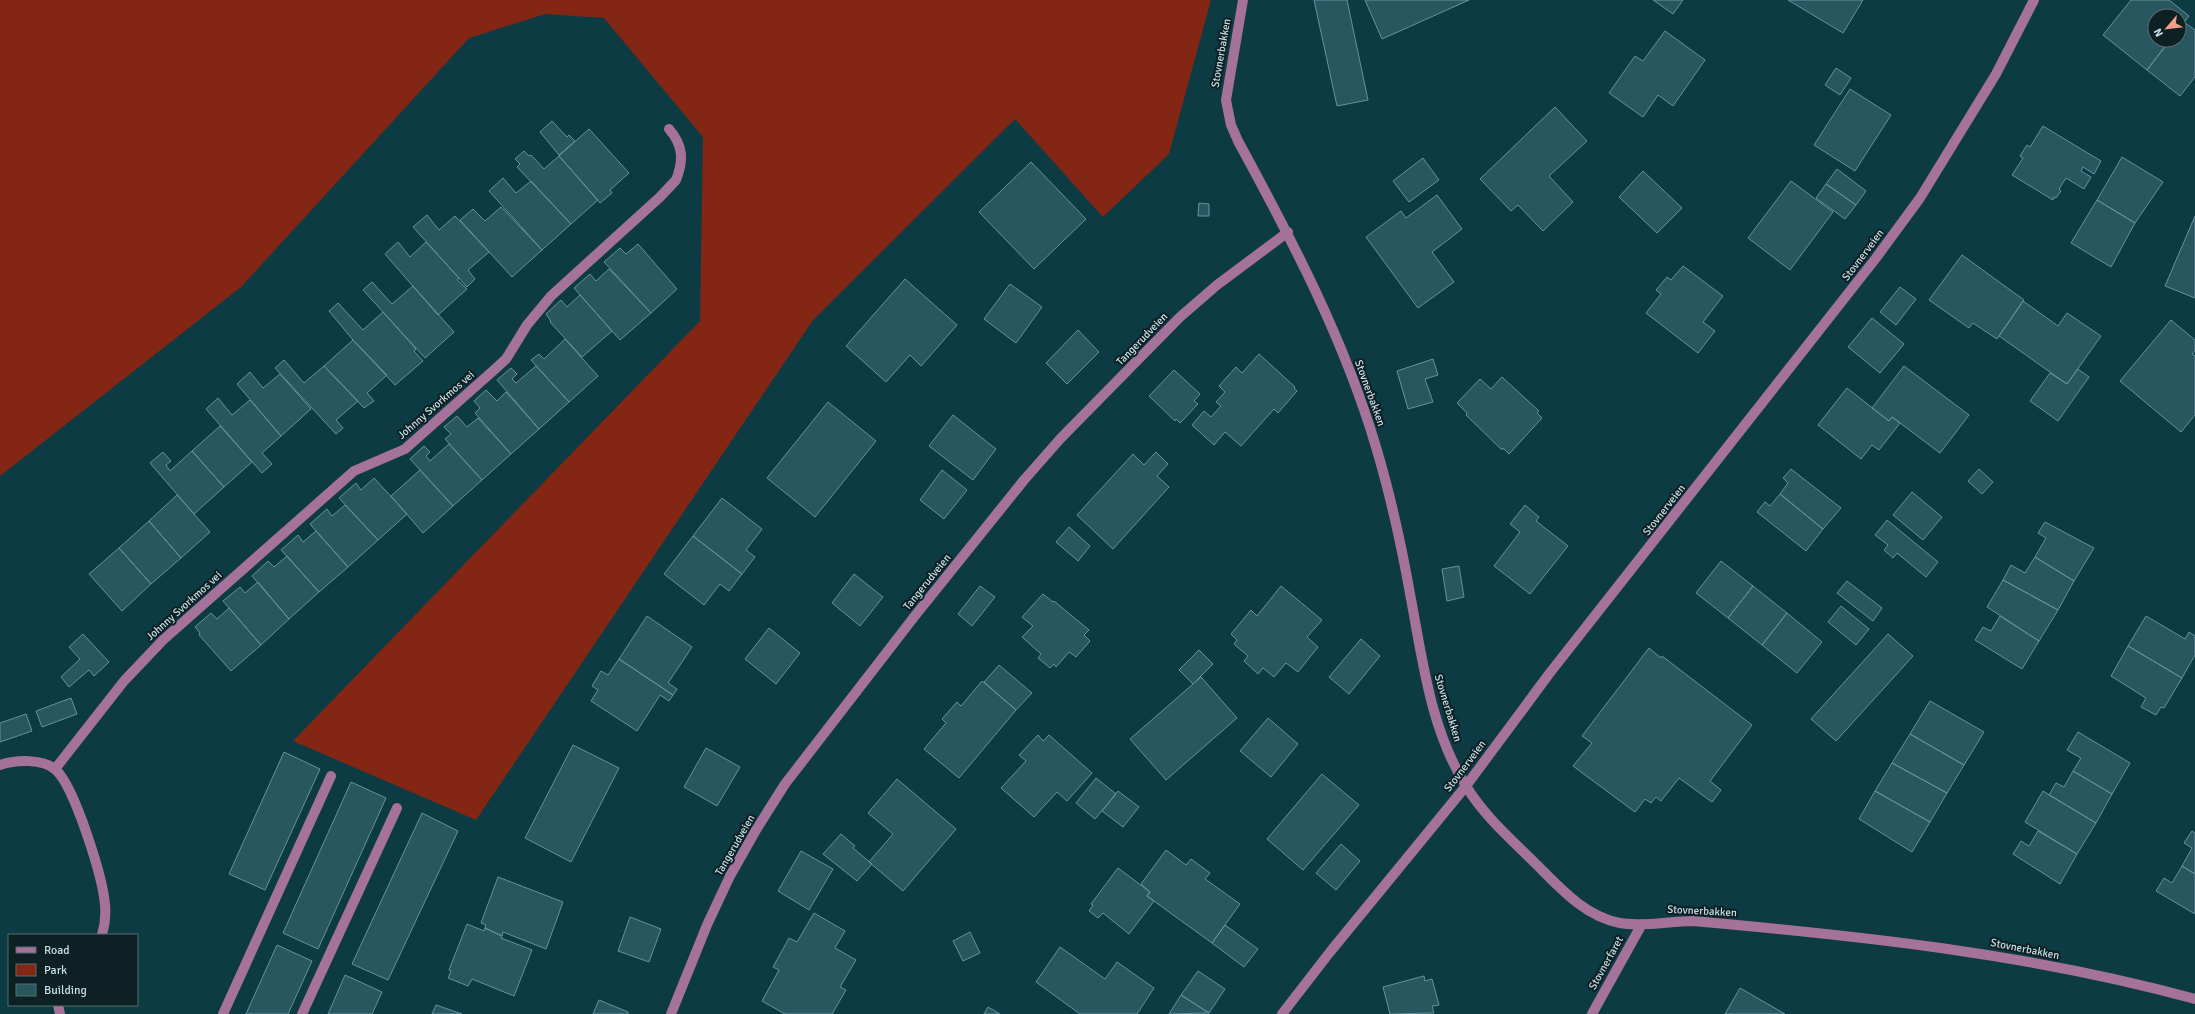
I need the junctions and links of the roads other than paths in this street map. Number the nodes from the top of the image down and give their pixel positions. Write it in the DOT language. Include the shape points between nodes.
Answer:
graph roads {
  1 [pos="1243,0"];
  2 [pos="2034,0"];
  3 [pos="669,129"];
  4 [pos="1288,232"];
  5 [pos="0,765"];
  6 [pos="55,769"];
  7 [pos="331,776"];
  8 [pos="1466,786"];
  9 [pos="397,808"];
  10 [pos="1642,924"];
  11 [pos="102,934"];
  12 [pos="2195,999"];
  13 [pos="222,1014"];
  14 [pos="302,1014"];
  15 [pos="671,1014"];
  16 [pos="1282,1014"];
  17 [pos="1592,1014"];
  1 -- 4 [label="street, Stovnerbakken" via="1226,100 1231,125 1238,141"];
  2 -- 8 [label="street, Stovnerveien" via="1996,74 1915,204 1824,326 1549,674"];
  3 -- 6 [label="street, Johnny Svorkmos vei" via="679,142 681,151 681,167 676,180 547,301 527,325 506,359 405,449 354,471 164,640 124,681"];
  4 -- 8 [label="street, Stovnerbakken" via="1342,351 1376,447 1402,549 1427,687 1444,740"];
  4 -- 15 [label="street, Tangerudveien" via="1217,285 1180,317 1061,438 914,616 799,765 756,830 730,876 707,925"];
  5 -- 6 [label="street" via="23,761"];
  6 -- 11 [label="street" via="64,779 78,806 99,878 105,903"];
  7 -- 13 [label="street"];
  8 -- 10 [label="street, Stovnerbakken" via="1485,813 1576,902 1599,916 1620,923"];
  8 -- 16 [label="street, Stovnerveien"];
  9 -- 14 [label="street"];
  10 -- 12 [label="street, Stovnerbakken" via="1693,921 1898,941 2039,963"];
  10 -- 17 [label="street, Stovnerfaret"];
}
